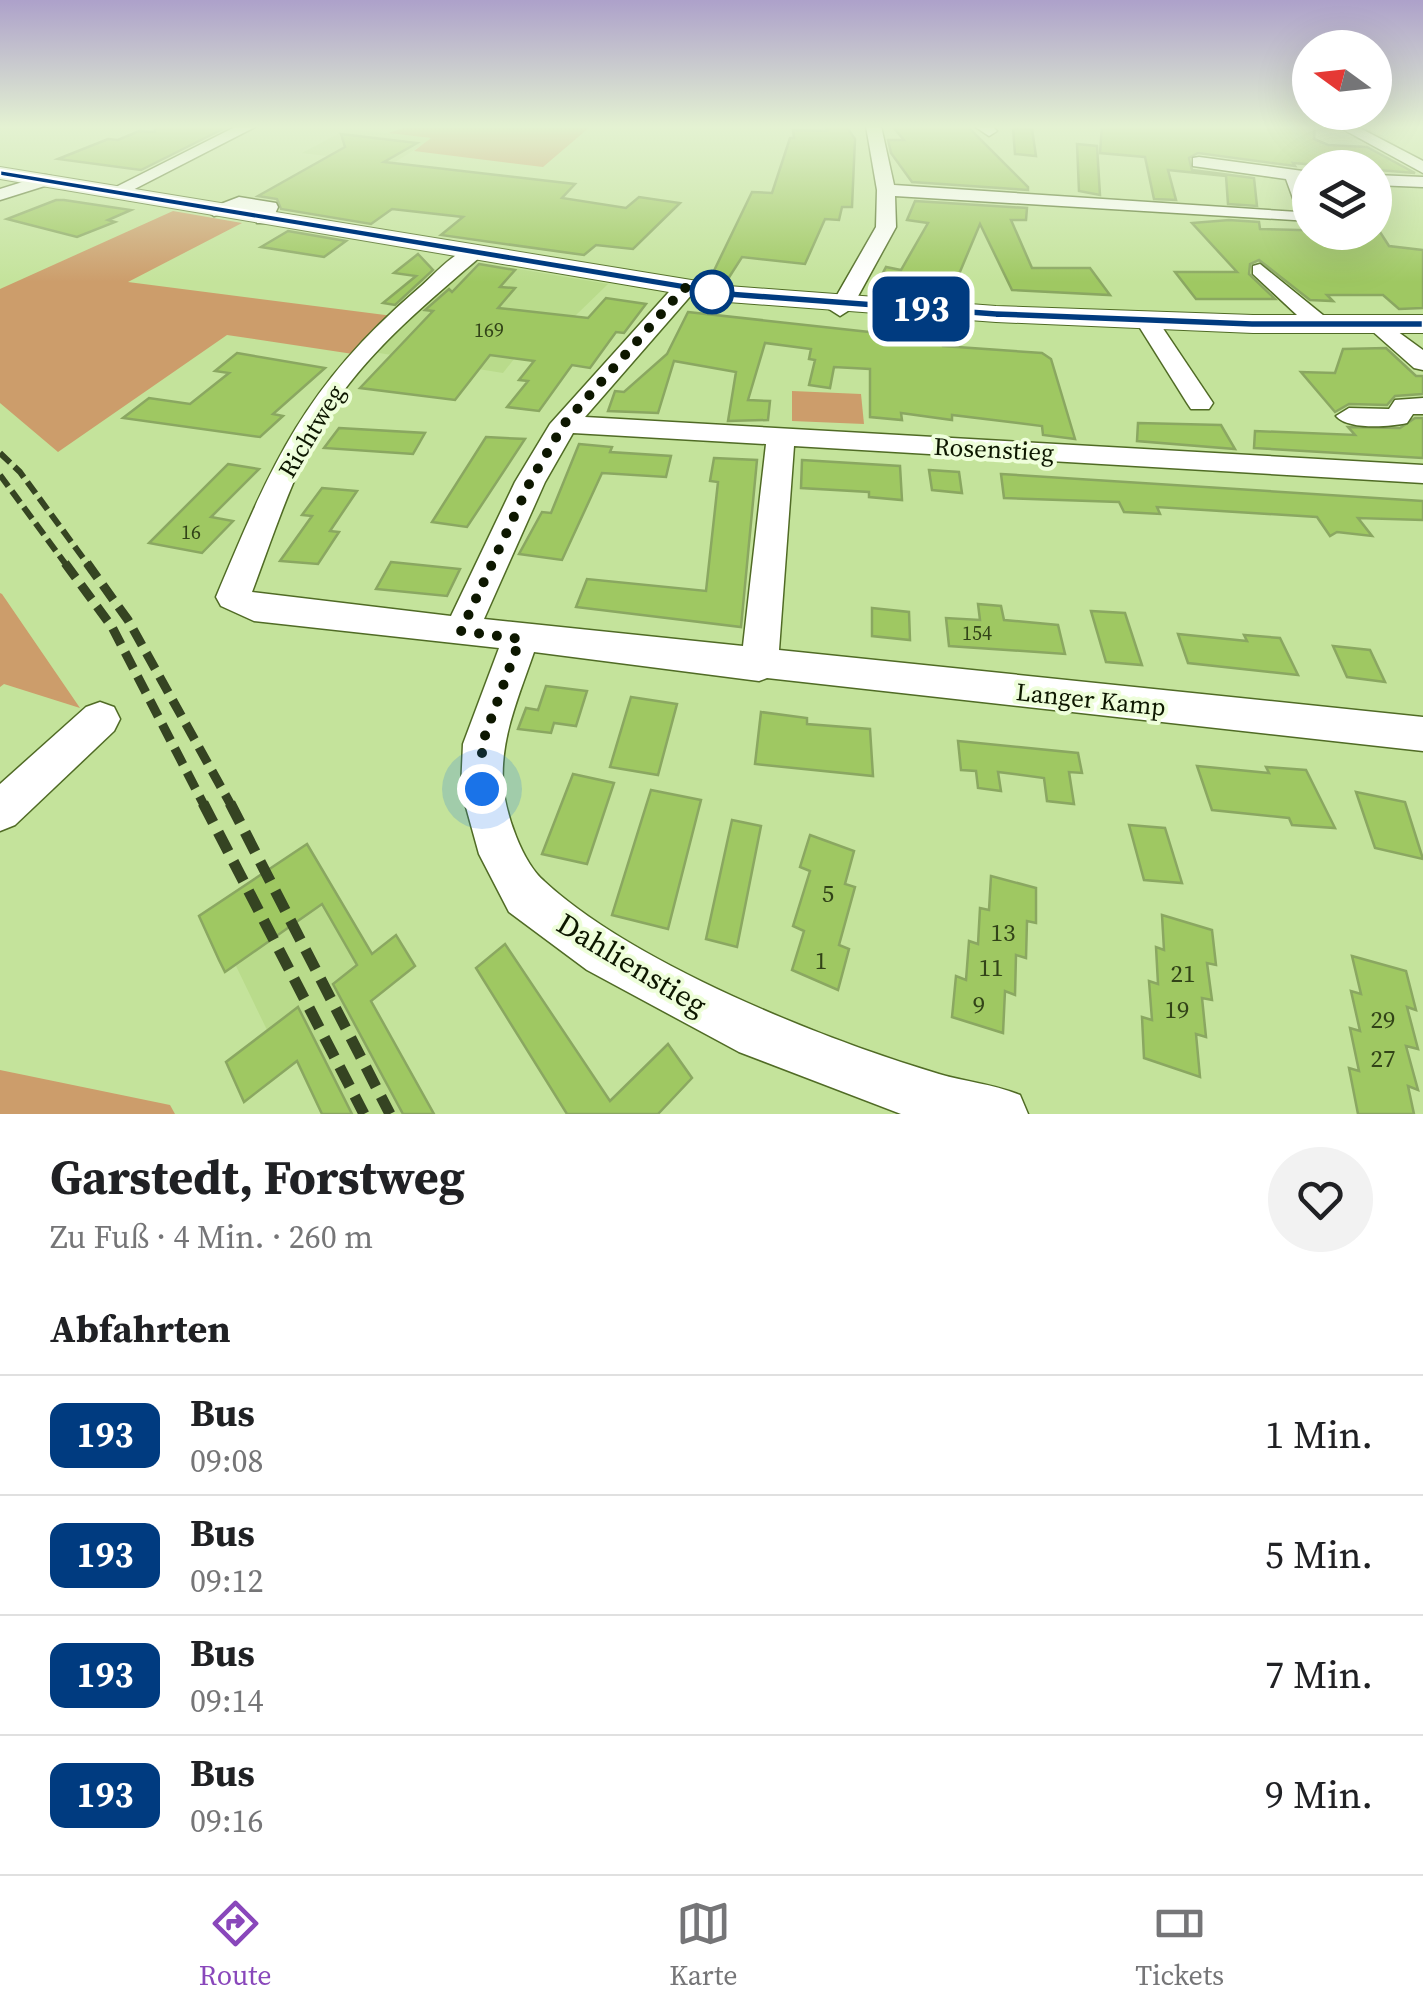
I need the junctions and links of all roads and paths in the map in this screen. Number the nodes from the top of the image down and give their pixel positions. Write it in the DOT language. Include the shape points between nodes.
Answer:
graph roads {
  1 [pos="32,178"];
  2 [pos="143,178"];
  3 [pos="883,178"];
  4 [pos="45,180"];
  5 [pos="1392,181"];
  6 [pos="1423,182"];
  7 [pos="886,190"];
  8 [pos="115,192"];
  9 [pos="0,194"];
  10 [pos="1292,217"];
  11 [pos="473,253"];
  12 [pos="1260,270"];
  13 [pos="685,288"];
  14 [pos="841,306"];
  15 [pos="1146,320"];
  16 [pos="1423,324"];
  17 [pos="1321,325"];
  18 [pos="1379,325"];
  19 [pos="1423,363"];
  20 [pos="1200,403"];
  21 [pos="1423,406"];
  22 [pos="1349,416"];
  23 [pos="564,424"];
  24 [pos="781,436"];
  25 [pos="1423,474"];
  26 [pos="233,597"];
  27 [pos="461,631"];
  28 [pos="520,639"];
  29 [pos="760,666"];
  30 [pos="100,718"];
  31 [pos="1423,734"];
  32 [pos="0,811"];
  33 [pos="1001,1114"];
  1 -- 4 [label="main road"];
  2 -- 8 [label="street"];
  3 -- 7 [label="street"];
  4 -- 8 [label="main road"];
  4 -- 9 [label="street"];
  5 -- 6 [label="street"];
  7 -- 10 [label="street"];
  7 -- 14 [label="street" via="886,227"];
  8 -- 11 [label="main road"];
  11 -- 13 [label="main road"];
  11 -- 26 [label="street, Richtweg" via="324,400 278,486"];
  12 -- 17 [label="street"];
  13 -- 14 [label="main road"];
  13 -- 23 [label="street"];
  14 -- 15 [label="main road"];
  15 -- 17 [label="main road"];
  15 -- 20 [label="street"];
  16 -- 18 [label="main road"];
  17 -- 18 [label="main road"];
  18 -- 19 [label="street"];
  21 -- 22 [label="street" via="1404,406 1398,417"];
  23 -- 24 [label="street, Rosenstieg"];
  23 -- 27 [label="street"];
  24 -- 25 [label="street, Rosenstieg"];
  24 -- 29 [label="street"];
  26 -- 27 [label="street, Langer Kamp" via="254,608"];
  27 -- 28 [label="street, Langer Kamp"];
  28 -- 29 [label="street, Langer Kamp"];
  28 -- 33 [label="street, Dahlienstieg" via="482,744 482,789 501,854 525,896 604,953 738,1026 941,1102"];
  29 -- 31 [label="street, Langer Kamp"];
  30 -- 32 [label="street"];
}
